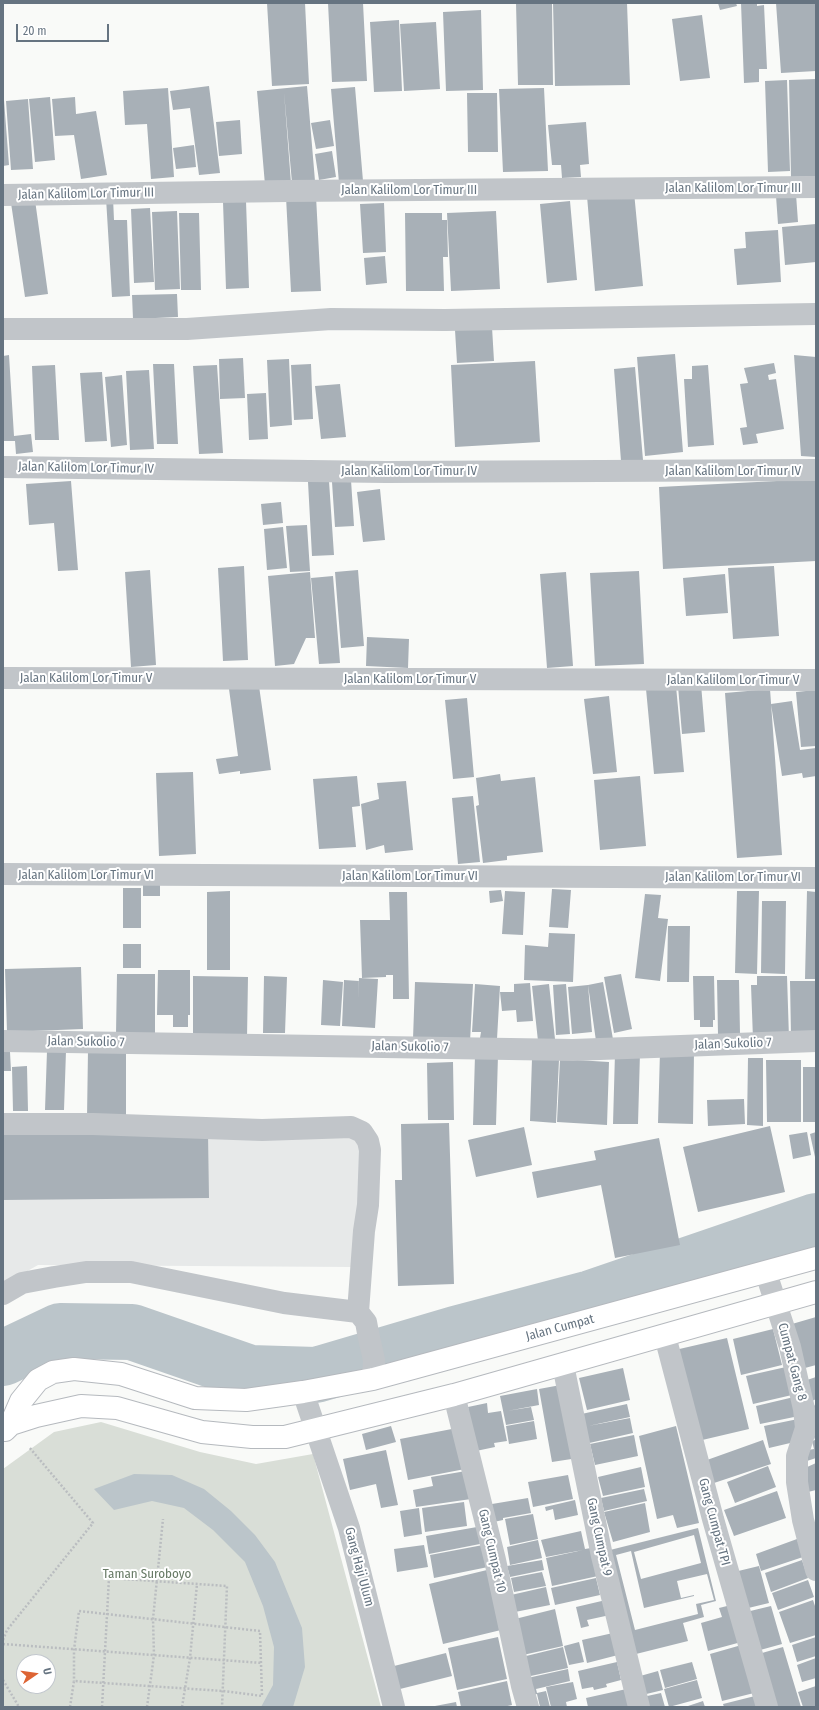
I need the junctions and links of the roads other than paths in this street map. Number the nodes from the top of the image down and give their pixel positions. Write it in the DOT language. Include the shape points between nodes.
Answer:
graph roads {
  1 [pos="816,187"];
  2 [pos="3,195"];
  3 [pos="816,314"];
  4 [pos="3,329"];
  5 [pos="3,467"];
  6 [pos="816,470"];
  7 [pos="3,678"];
  8 [pos="816,680"];
  9 [pos="3,874"];
  10 [pos="816,878"];
  11 [pos="816,1041"];
  12 [pos="3,1042"];
  13 [pos="3,1124"];
  14 [pos="816,1258"];
  15 [pos="766,1273"];
  16 [pos="816,1292"];
  17 [pos="3,1294"];
  18 [pos="775,1303"];
  19 [pos="358,1312"];
  20 [pos="665,1336"];
  21 [pos="562,1365"];
  22 [pos="373,1370"];
  23 [pos="303,1392"];
  24 [pos="454,1396"];
  25 [pos="7,1428"];
  26 [pos="315,1430"];
  27 [pos="816,1570"];
  28 [pos="394,1707"];
  29 [pos="528,1707"];
  30 [pos="639,1707"];
  31 [pos="767,1707"];
  1 -- 2 [label="street, Jalan Kalilom Lor Timur III"];
  3 -- 4 [label="street" via="445,320 331,319 187,329"];
  5 -- 6 [label="street, Jalan Kalilom Lor Timur IV" via="386,472"];
  7 -- 8 [label="street, Jalan Kalilom Lor Timur V"];
  9 -- 10 [label="street, Jalan Kalilom Lor Timur VI"];
  11 -- 12 [label="street, Jalan Sukolio 7" via="587,1050"];
  13 -- 19 [label="street" via="93,1124 262,1130 351,1127 362,1132 370,1150 368,1205"];
  14 -- 15 [label="main road, Jalan Cumpat"];
  15 -- 18 [label="street, Cumpat Gang 8"];
  15 -- 22 [label="main road, Jalan Cumpat"];
  16 -- 18 [label="main road"];
  17 -- 19 [label="street" via="22,1283 54,1277 86,1272 131,1272 284,1303"];
  18 -- 20 [label="main road"];
  18 -- 27 [label="street, Cumpat Gang 8" via="790,1348 804,1409 806,1428 797,1456 797,1482 803,1520"];
  19 -- 22 [label="street" via="366,1322"];
  20 -- 21 [label="main road"];
  20 -- 31 [label="street, Gang Cumpat TPI" via="713,1519"];
  21 -- 24 [label="main road"];
  21 -- 30 [label="street, Gang Cumpat 9" via="602,1556"];
  22 -- 23 [label="main road, Jalan Cumpat"];
  23 -- 25 [label="main road, Jalan Cumpat" via="246,1400 195,1398 121,1374 74,1369 53,1372 38,1380 21,1401"];
  23 -- 26 [label="street, Gang Haji Ulum"];
  24 -- 26 [label="main road"];
  24 -- 29 [label="street, Gang Cumpat 10"];
  25 -- 26 [label="main road" via="36,1416 80,1406 117,1408 202,1432 252,1437 285,1436"];
  26 -- 28 [label="street, Gang Haji Ulum" via="349,1528"];
}
